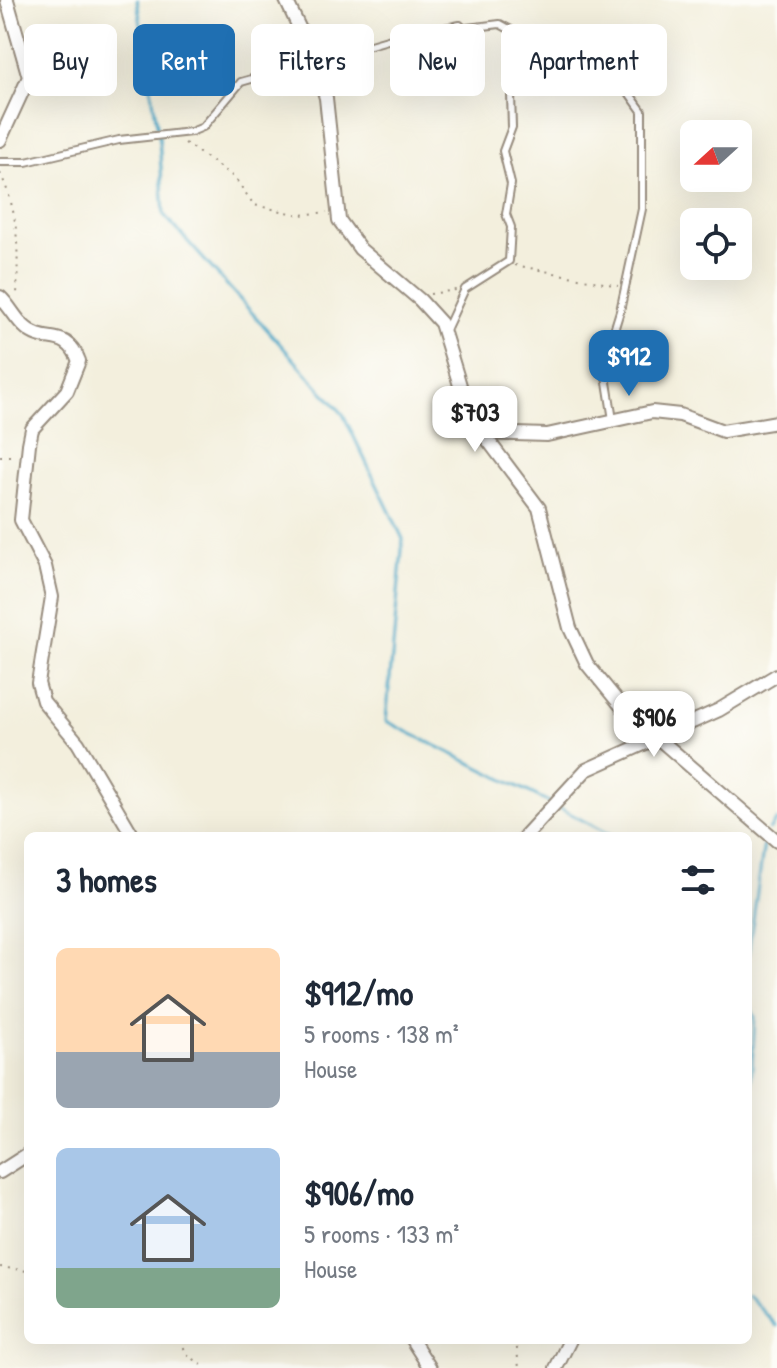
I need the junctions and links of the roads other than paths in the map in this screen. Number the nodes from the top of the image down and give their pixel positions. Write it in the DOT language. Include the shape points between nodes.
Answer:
graph roads {
  1 [pos="7,0"];
  2 [pos="286,0"];
  3 [pos="297,24"];
  4 [pos="485,26"];
  5 [pos="251,79"];
  6 [pos="324,96"];
  7 [pos="511,96"];
  8 [pos="0,140"];
  9 [pos="0,162"];
  10 [pos="0,297"];
  11 [pos="446,334"];
  12 [pos="613,420"];
  13 [pos="777,422"];
  14 [pos="480,433"];
  15 [pos="777,675"];
  16 [pos="659,739"];
  17 [pos="131,832"];
  18 [pos="529,832"];
  19 [pos="777,841"];
  20 [pos="24,1157"];
  21 [pos="0,1172"];
  22 [pos="415,1344"];
  23 [pos="568,1344"];
  24 [pos="430,1368"];
  25 [pos="556,1368"];
  1 -- 8 [label="street" via="29,77"];
  2 -- 3 [label="street"];
  4 -- 12 [label="lane" via="500,24 596,65 622,83 640,107 642,209 604,363"];
  5 -- 9 [label="lane" via="241,82 203,127 26,162"];
  6 -- 11 [label="street" via="337,211 346,234 433,312"];
  7 -- 11 [label="lane" via="512,127 503,151 511,184 506,214 511,227 509,261 465,289"];
  10 -- 17 [label="street" via="26,328 63,339 79,361 67,391 32,429 21,520 45,566 52,597 39,667 43,701 78,743"];
  11 -- 14 [label="street" via="463,402"];
  12 -- 13 [label="street" via="652,412 680,415 723,431"];
  12 -- 14 [label="street" via="547,435"];
  14 -- 16 [label="street" via="539,508 561,599 587,664 628,716"];
  15 -- 16 [label="street"];
  16 -- 18 [label="street" via="586,770"];
  16 -- 19 [label="street"];
  20 -- 21 [label="street"];
  22 -- 24 [label="street"];
  23 -- 25 [label="street"];
}
